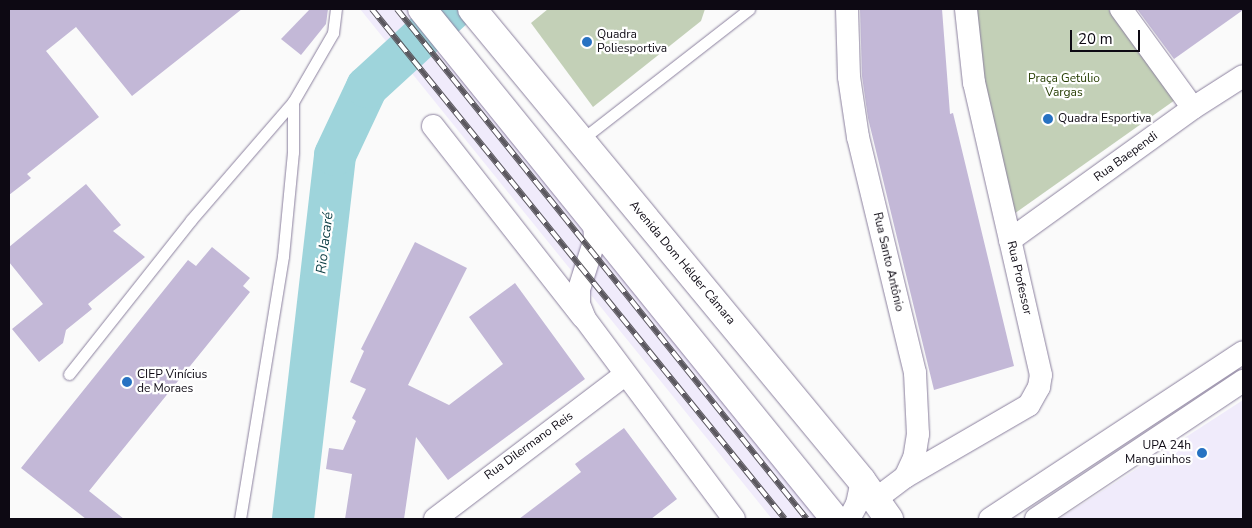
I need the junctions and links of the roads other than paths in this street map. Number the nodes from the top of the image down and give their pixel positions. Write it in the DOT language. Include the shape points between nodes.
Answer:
graph roads {
  1 [pos="336,9"];
  2 [pos="422,9"];
  3 [pos="472,9"];
  4 [pos="749,9"];
  5 [pos="847,9"];
  6 [pos="966,9"];
  7 [pos="1121,9"];
  8 [pos="1243,76"];
  9 [pos="293,102"];
  10 [pos="1193,108"];
  11 [pos="432,126"];
  12 [pos="580,140"];
  13 [pos="594,223"];
  14 [pos="1010,240"];
  15 [pos="585,319"];
  16 [pos="1243,352"];
  17 [pos="69,374"];
  18 [pos="625,375"];
  19 [pos="1243,381"];
  20 [pos="905,477"];
  21 [pos="876,500"];
  22 [pos="240,519"];
  23 [pos="435,519"];
  24 [pos="734,519"];
  25 [pos="835,519"];
  26 [pos="849,519"];
  27 [pos="990,519"];
  28 [pos="1036,519"];
  1 -- 9 [label="lane" via="333,33"];
  2 -- 13 [label="main road"];
  3 -- 12 [label="main road, Avenida Dom Hélder Câmara"];
  4 -- 12 [label="lane"];
  5 -- 20 [label="street, Rua Santo Antônio" via="849,76 858,137 915,373 918,434 914,458"];
  6 -- 14 [label="street, Rua Professor" via="974,83"];
  7 -- 10 [label="street"];
  8 -- 10 [label="street, Rua Baependi"];
  9 -- 17 [label="lane" via="191,220"];
  9 -- 22 [label="lane" via="293,152 283,256"];
  10 -- 14 [label="street, Rua Baependi"];
  11 -- 15 [label="street"];
  12 -- 21 [label="main road, Avenida Dom Hélder Câmara"];
  13 -- 15 [label="street" via="594,239 579,289 579,304"];
  13 -- 25 [label="main road"];
  14 -- 20 [label="street, Rua Professor" via="1041,375 1039,387 1029,404"];
  15 -- 18 [label="street"];
  16 -- 27 [label="street"];
  18 -- 23 [label="street, Rua Dilermano Reis"];
  18 -- 24 [label="street"];
  19 -- 28 [label="street"];
  20 -- 21 [label="street, Rua Santo Antônio"];
  21 -- 26 [label="street" via="857,504"];
}
